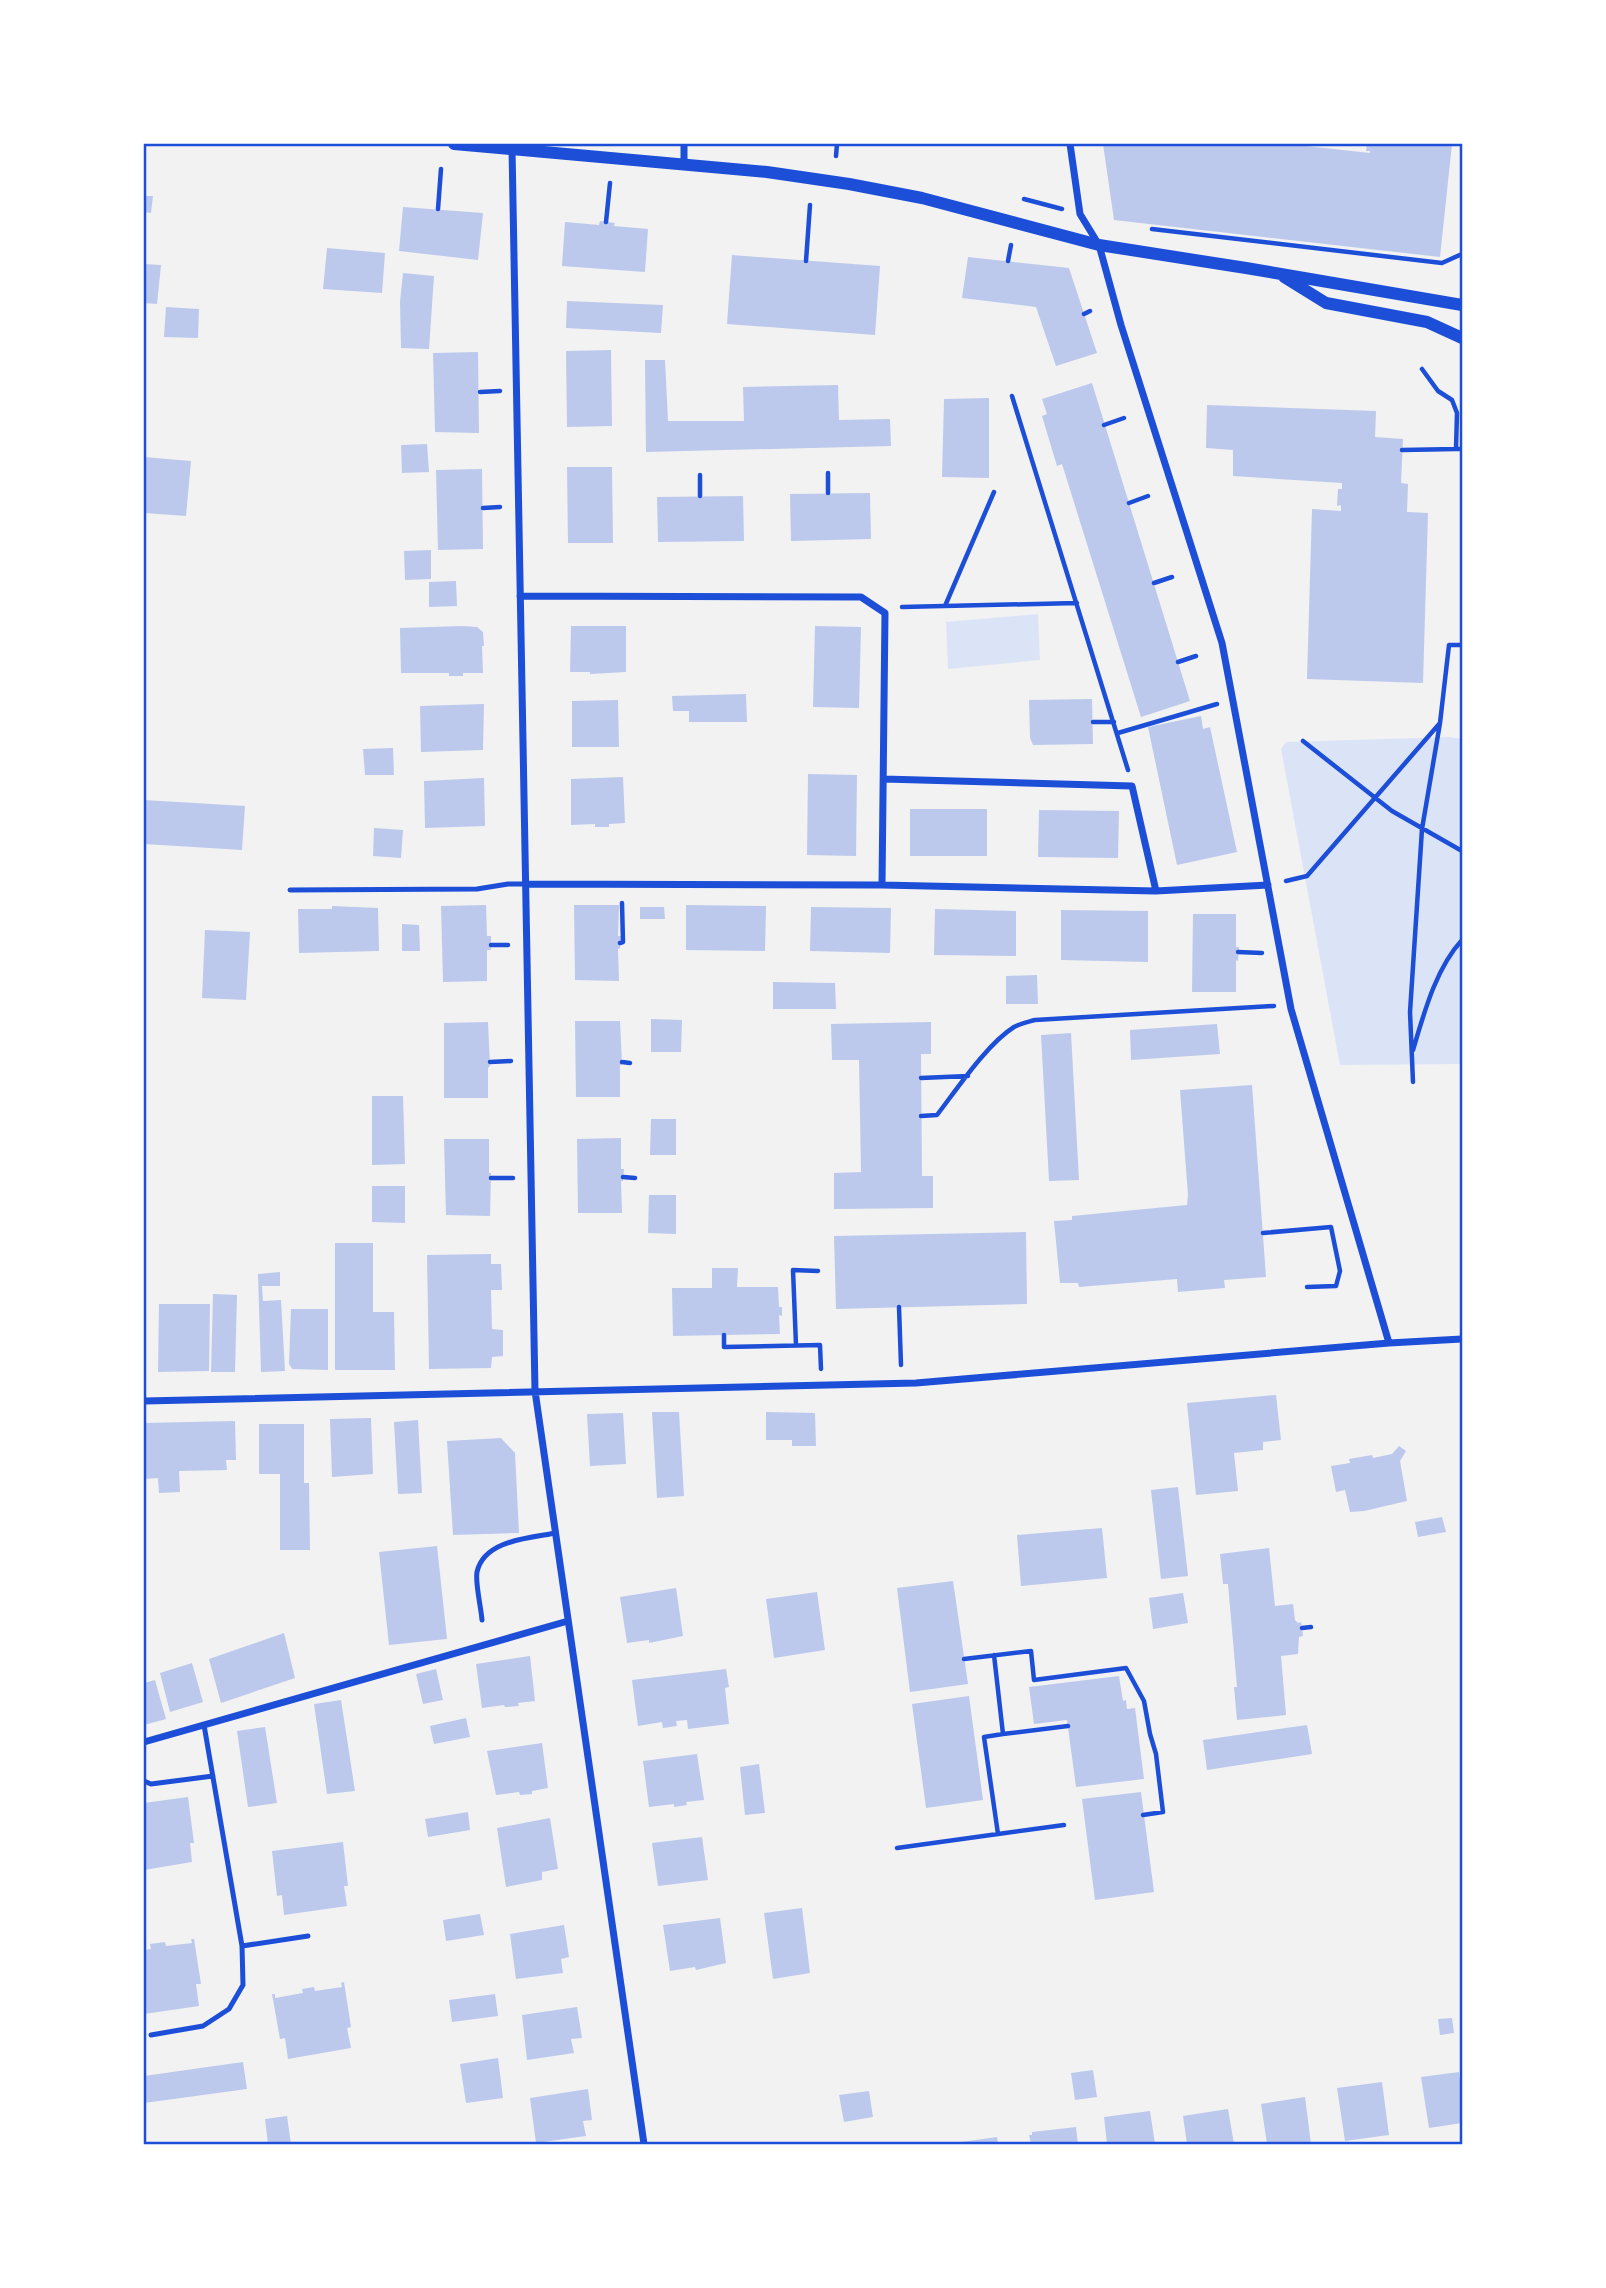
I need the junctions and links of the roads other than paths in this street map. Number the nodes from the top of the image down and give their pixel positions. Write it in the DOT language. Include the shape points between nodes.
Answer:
graph roads {
  1 [pos="454,144"];
  2 [pos="684,144"];
  3 [pos="1070,144"];
  4 [pos="512,146"];
  5 [pos="684,164"];
  6 [pos="1099,246"];
  7 [pos="1278,273"];
  8 [pos="1462,305"];
  9 [pos="1462,338"];
  10 [pos="520,596"];
  11 [pos="884,779"];
  12 [pos="526,884"];
  13 [pos="882,885"];
  14 [pos="1268,885"];
  15 [pos="290,890"];
  16 [pos="1156,891"];
  17 [pos="1462,1339"];
  18 [pos="1389,1343"];
  19 [pos="535,1391"];
  20 [pos="144,1401"];
  21 [pos="556,1534"];
  22 [pos="482,1620"];
  23 [pos="568,1621"];
  24 [pos="204,1725"];
  25 [pos="144,1742"];
  26 [pos="213,1776"];
  27 [pos="144,1781"];
  28 [pos="308,1936"];
  29 [pos="242,1946"];
  30 [pos="151,2035"];
  31 [pos="644,2144"];
  1 -- 4 [label="street"];
  2 -- 5 [label="street"];
  3 -- 6 [label="street" via="1080,214"];
  4 -- 5 [label="street"];
  4 -- 10 [label="street"];
  5 -- 6 [label="street" via="897,192"];
  6 -- 7 [label="street"];
  6 -- 14 [label="street" via="1222,643"];
  7 -- 8 [label="street"];
  7 -- 9 [label="street" via="1325,303 1427,321"];
  10 -- 11 [label="street" via="861,597 885,613"];
  10 -- 12 [label="street"];
  11 -- 13 [label="street"];
  11 -- 16 [label="street" via="1132,786"];
  12 -- 13 [label="street"];
  12 -- 15 [label="lane"];
  12 -- 19 [label="street"];
  13 -- 16 [label="street"];
  14 -- 16 [label="street"];
  14 -- 18 [label="street" via="1290,1003"];
  17 -- 18 [label="street"];
  18 -- 19 [label="street" via="902,1383"];
  19 -- 20 [label="street"];
  19 -- 21 [label="street"];
  21 -- 22 [label="lane" via="484,1555 477,1573"];
  21 -- 23 [label="street"];
  23 -- 24 [label="street"];
  23 -- 31 [label="street"];
  24 -- 25 [label="street"];
  24 -- 26 [label="lane"];
  26 -- 27 [label="lane"];
  26 -- 29 [label="lane"];
  28 -- 29 [label="lane"];
  29 -- 30 [label="lane" via="243,1985 229,2009 203,2026"];
}
